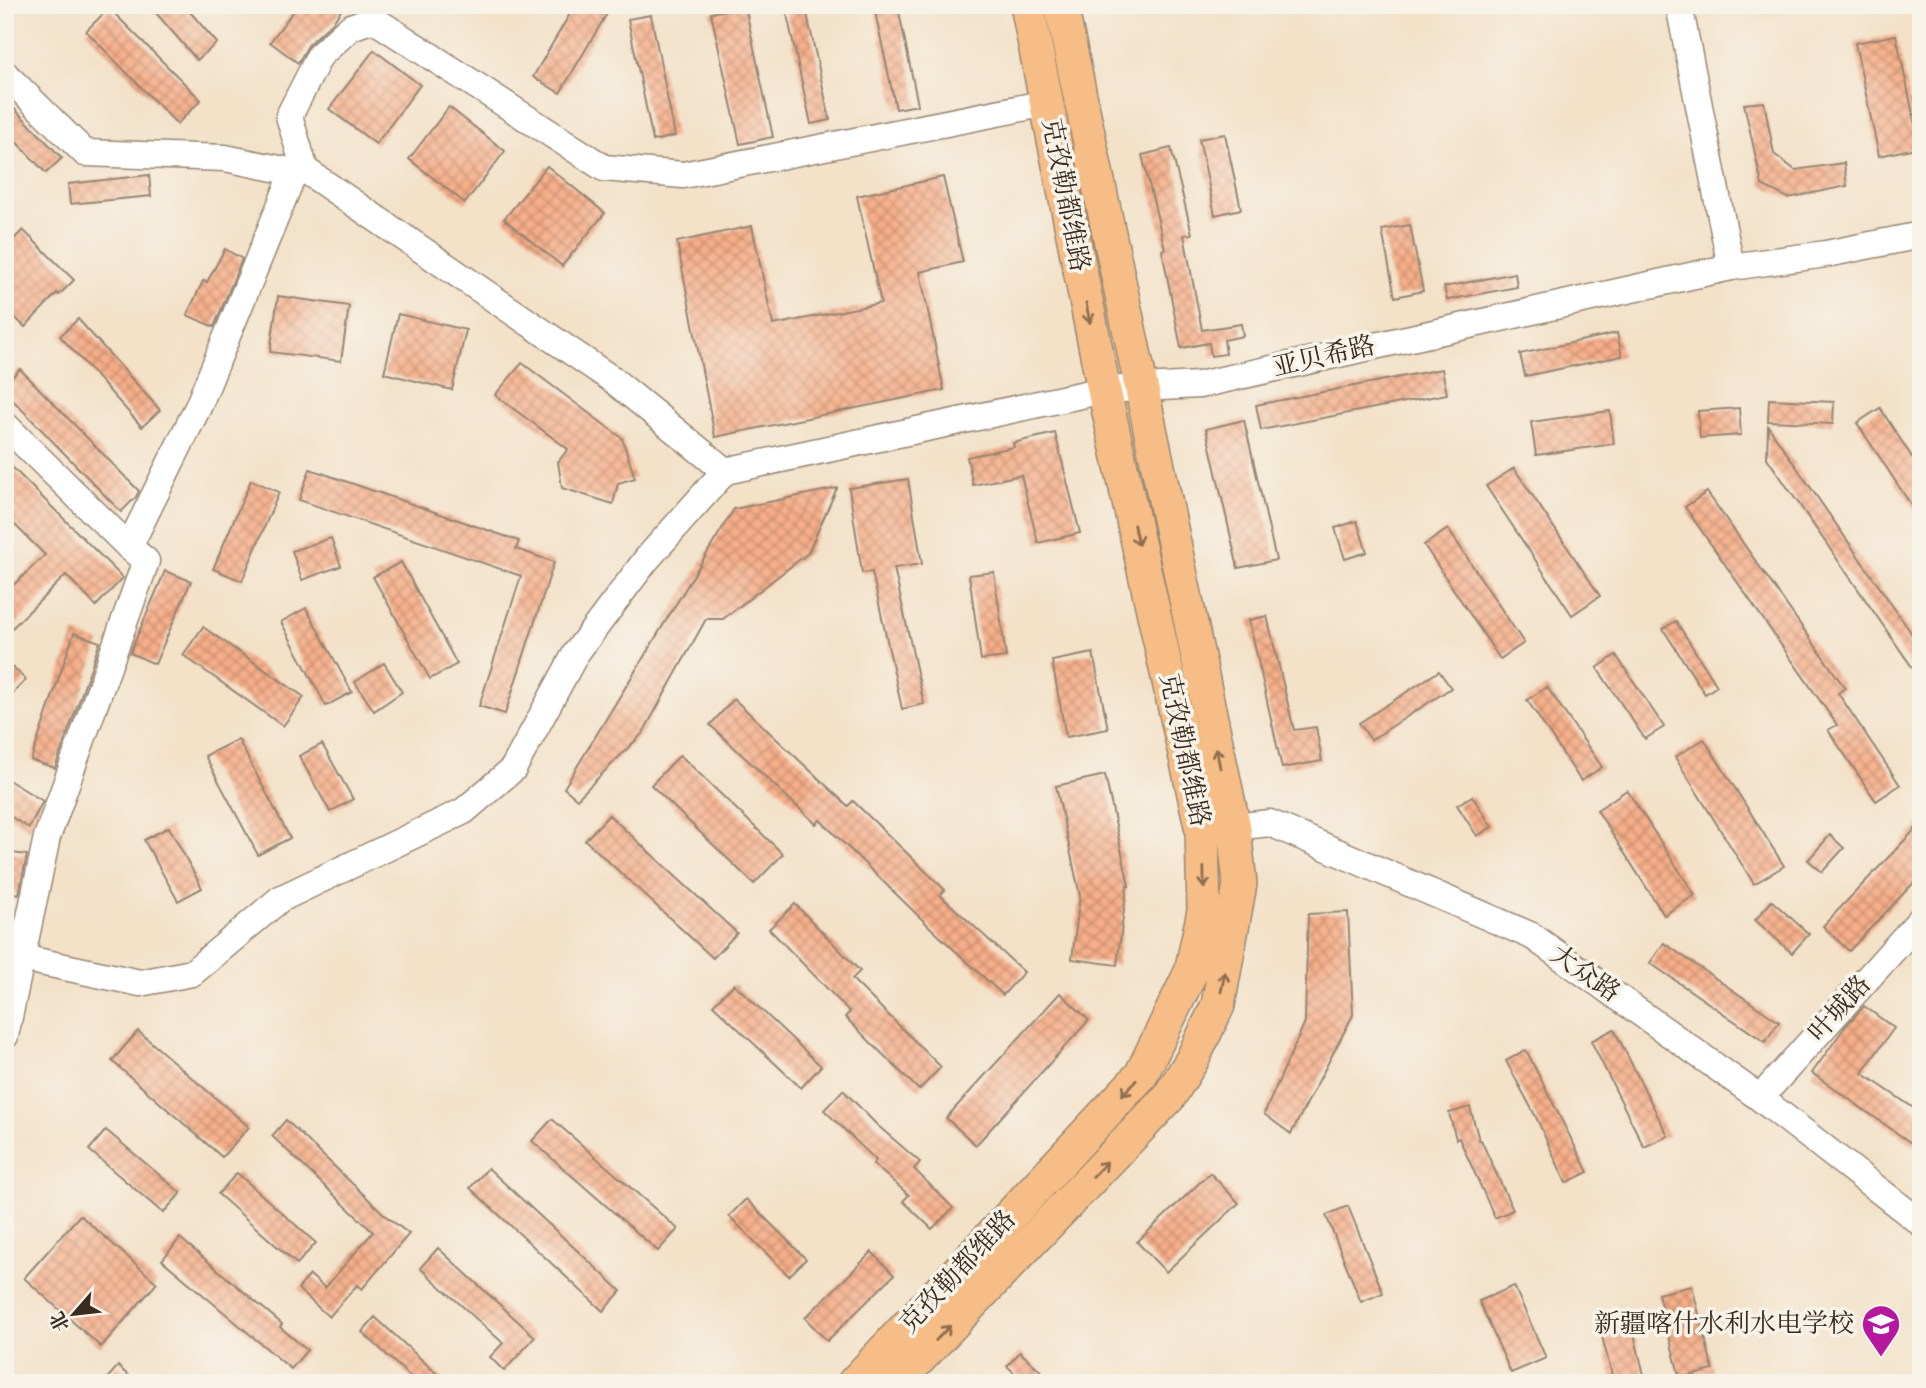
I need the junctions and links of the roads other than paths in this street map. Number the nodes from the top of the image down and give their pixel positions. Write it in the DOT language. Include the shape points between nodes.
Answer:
graph roads {
  1 [pos="1027,5"];
  2 [pos="1061,5"];
  3 [pos="1679,5"];
  4 [pos="5,74"];
  5 [pos="1047,103"];
  6 [pos="300,171"];
  7 [pos="1921,235"];
  8 [pos="1731,267"];
  9 [pos="1104,390"];
  10 [pos="1140,390"];
  11 [pos="5,425"];
  12 [pos="725,471"];
  13 [pos="129,547"];
  14 [pos="1218,829"];
  15 [pos="1921,919"];
  16 [pos="22,958"];
  17 [pos="5,1036"];
  18 [pos="1760,1098"];
  19 [pos="1921,1223"];
  20 [pos="855,1383"];
  21 [pos="896,1383"];
  1 -- 5 [label="main road, 克孜勒都维路"];
  2 -- 10 [label="main road, 克孜勒都维路"];
  3 -- 8 [label="street"];
  4 -- 6 [label="street" via="85,153 225,158"];
  5 -- 6 [label="street" via="683,175 604,168 373,19 351,27 320,55 289,116"];
  5 -- 9 [label="main road, 克孜勒都维路, one-way"];
  6 -- 12 [label="street" via="613,380"];
  6 -- 13 [label="street" via="198,407"];
  7 -- 8 [label="street, 亚贝希路"];
  8 -- 10 [label="street, 亚贝希路" via="1199,385"];
  9 -- 10 [label="street, 亚贝希路"];
  9 -- 12 [label="street, 亚贝希路"];
  9 -- 14 [label="main road, 克孜勒都维路, one-way"];
  14 -- 10 [label="main road, 克孜勒都维路, one-way"];
  11 -- 13 [label="street"];
  12 -- 16 [label="street" via="646,560 576,653 513,769 464,811 280,899 192,973 140,983"];
  13 -- 16 [label="street" via="146,561 47,837"];
  14 -- 18 [label="street, 大众路" via="1270,823 1532,936"];
  14 -- 20 [label="main road, 克孜勒都维路, one-way" via="1191,972 1141,1075"];
  21 -- 14 [label="main road, 克孜勒都维路, one-way" via="1169,1097 1192,1060 1218,1005 1240,884"];
  15 -- 18 [label="street, 叶城路"];
  16 -- 17 [label="street"];
  18 -- 19 [label="street, 大众路"];
}
